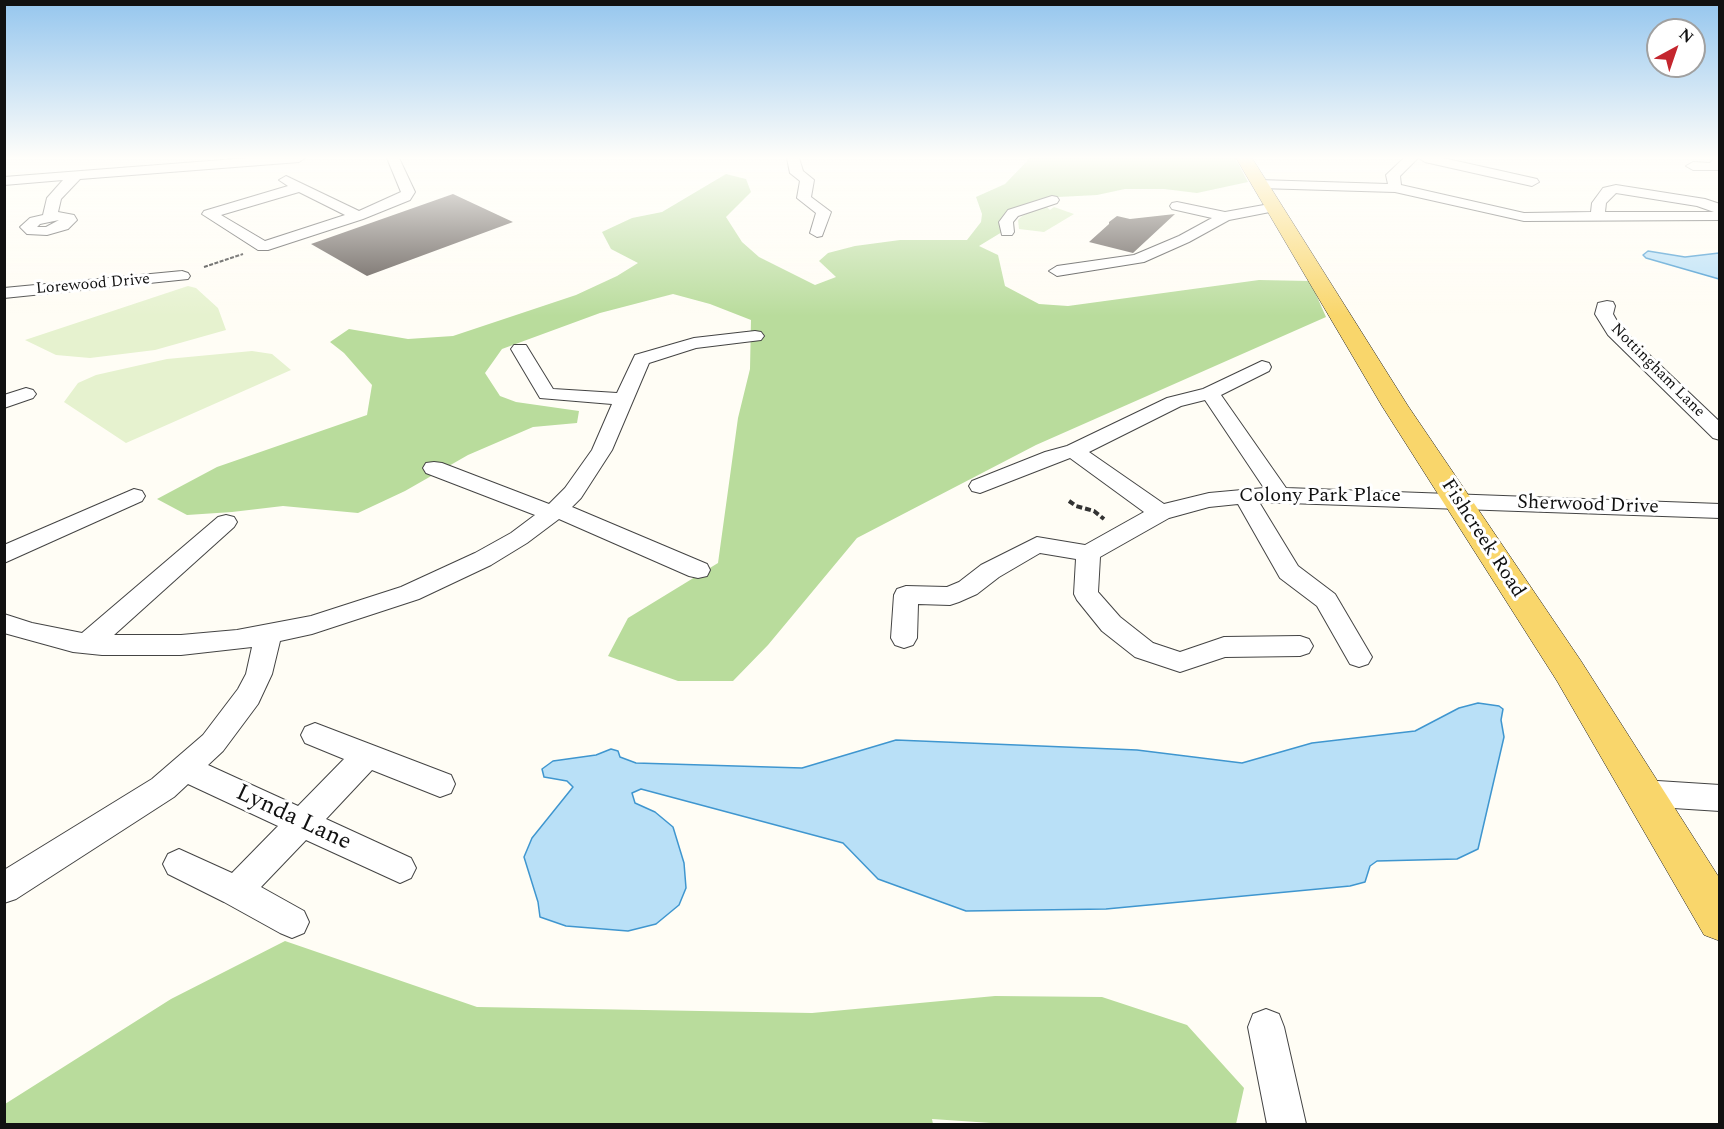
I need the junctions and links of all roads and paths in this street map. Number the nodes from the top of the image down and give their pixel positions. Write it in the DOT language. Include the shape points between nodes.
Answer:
graph roads {
  1 [pos="51,211"];
  2 [pos="220,211"];
  3 [pos="348,211"];
  4 [pos="371,211"];
  5 [pos="822,211"];
  6 [pos="1018,211"];
  7 [pos="1196,211"];
  8 [pos="1252,211"];
  9 [pos="1277,211"];
  10 [pos="1493,211"];
  11 [pos="1598,211"];
  12 [pos="358,216"];
  13 [pos="1218,216"];
  14 [pos="1598,216"];
  15 [pos="1719,216"];
  16 [pos="50,217"];
  17 [pos="1007,232"];
  18 [pos="817,233"];
  19 [pos="248,253"];
  20 [pos="204,267"];
  21 [pos="1057,270"];
  22 [pos="183,276"];
  23 [pos="4,293"];
  24 [pos="1607,306"];
  25 [pos="755,336"];
  26 [pos="520,349"];
  27 [pos="1262,367"];
  28 [pos="1210,393"];
  29 [pos="26,394"];
  30 [pos="625,399"];
  31 [pos="4,402"];
  32 [pos="1719,434"];
  33 [pos="1074,451"];
  34 [pos="434,468"];
  35 [pos="980,486"];
  36 [pos="1279,494"];
  37 [pos="134,496"];
  38 [pos="1244,496"];
  39 [pos="1456,500"];
  40 [pos="1069,501"];
  41 [pos="555,511"];
  42 [pos="1719,511"];
  43 [pos="1161,513"];
  44 [pos="1104,519"];
  45 [pos="226,522"];
  46 [pos="1088,553"];
  47 [pos="4,555"];
  48 [pos="698,570"];
  49 [pos="4,623"];
  50 [pos="268,634"];
  51 [pos="904,638"];
  52 [pos="87,643"];
  53 [pos="1300,646"];
  54 [pos="1359,657"];
  55 [pos="315,735"];
  56 [pos="367,755"];
  57 [pos="186,769"];
  58 [pos="440,784"];
  59 [pos="1642,794"];
  60 [pos="1719,798"];
  61 [pos="303,824"];
  62 [pos="178,864"];
  63 [pos="400,868"];
  64 [pos="4,888"];
  65 [pos="236,891"];
  66 [pos="1719,920"];
  67 [pos="292,922"];
  68 [pos="1266,1027"];
  69 [pos="1287,1125"];
  1 -- 16 [label="street"];
  2 -- 12 [label="street" via="209,214 263,247"];
  3 -- 12 [label="street"];
  4 -- 12 [label="street"];
  5 -- 18 [label="street"];
  6 -- 17 [label="street" via="1006,222"];
  7 -- 13 [label="street"];
  8 -- 13 [label="street"];
  9 -- 39 [label="main road, Fishcreek Road"];
  10 -- 14 [label="street" via="1516,216"];
  11 -- 14 [label="street"];
  13 -- 21 [label="street" via="1184,239 1138,259"];
  14 -- 15 [label="street"];
  19 -- 20 [label="path"];
  22 -- 23 [label="street, Lorewood Drive"];
  24 -- 32 [label="street, Nottingham Lane" via="1604,314 1614,331"];
  25 -- 30 [label="street" via="694,344 641,359"];
  26 -- 30 [label="street" via="547,394"];
  27 -- 28 [label="street"];
  28 -- 33 [label="street" via="1174,402"];
  28 -- 36 [label="street"];
  29 -- 31 [label="street"];
  30 -- 41 [label="street" via="584,481"];
  33 -- 35 [label="street"];
  33 -- 43 [label="street"];
  34 -- 41 [label="street"];
  36 -- 38 [label="street, Colony Park Place"];
  36 -- 39 [label="street, Colony Park Place"];
  37 -- 47 [label="street"];
  38 -- 43 [label="street, Colony Park Place" via="1209,500"];
  38 -- 54 [label="street" via="1289,572 1326,600"];
  39 -- 42 [label="street, Sherwood Drive"];
  39 -- 59 [label="main road, Fishcreek Road" via="1569,671"];
  40 -- 44 [label="path"];
  41 -- 48 [label="street"];
  41 -- 50 [label="street" via="519,538 437,581 362,610"];
  43 -- 46 [label="street, Colony Park Place"];
  45 -- 52 [label="street"];
  46 -- 51 [label="street" via="1036,545 950,596 906,595"];
  46 -- 53 [label="street" via="1086,594 1111,624 1144,650 1180,662 1224,647"];
  49 -- 52 [label="street"];
  50 -- 52 [label="street" via="164,646"];
  50 -- 57 [label="street" via="259,674 248,696 213,743"];
  55 -- 56 [label="street"];
  56 -- 58 [label="street"];
  56 -- 61 [label="street"];
  57 -- 61 [label="street, Lynda Lane"];
  57 -- 64 [label="street" via="133,809"];
  59 -- 60 [label="street"];
  59 -- 66 [label="main road, Fishcreek Road"];
  61 -- 63 [label="street, Lynda Lane"];
  61 -- 65 [label="street"];
  62 -- 65 [label="street"];
  65 -- 67 [label="street"];
  68 -- 69 [label="street"];
}
